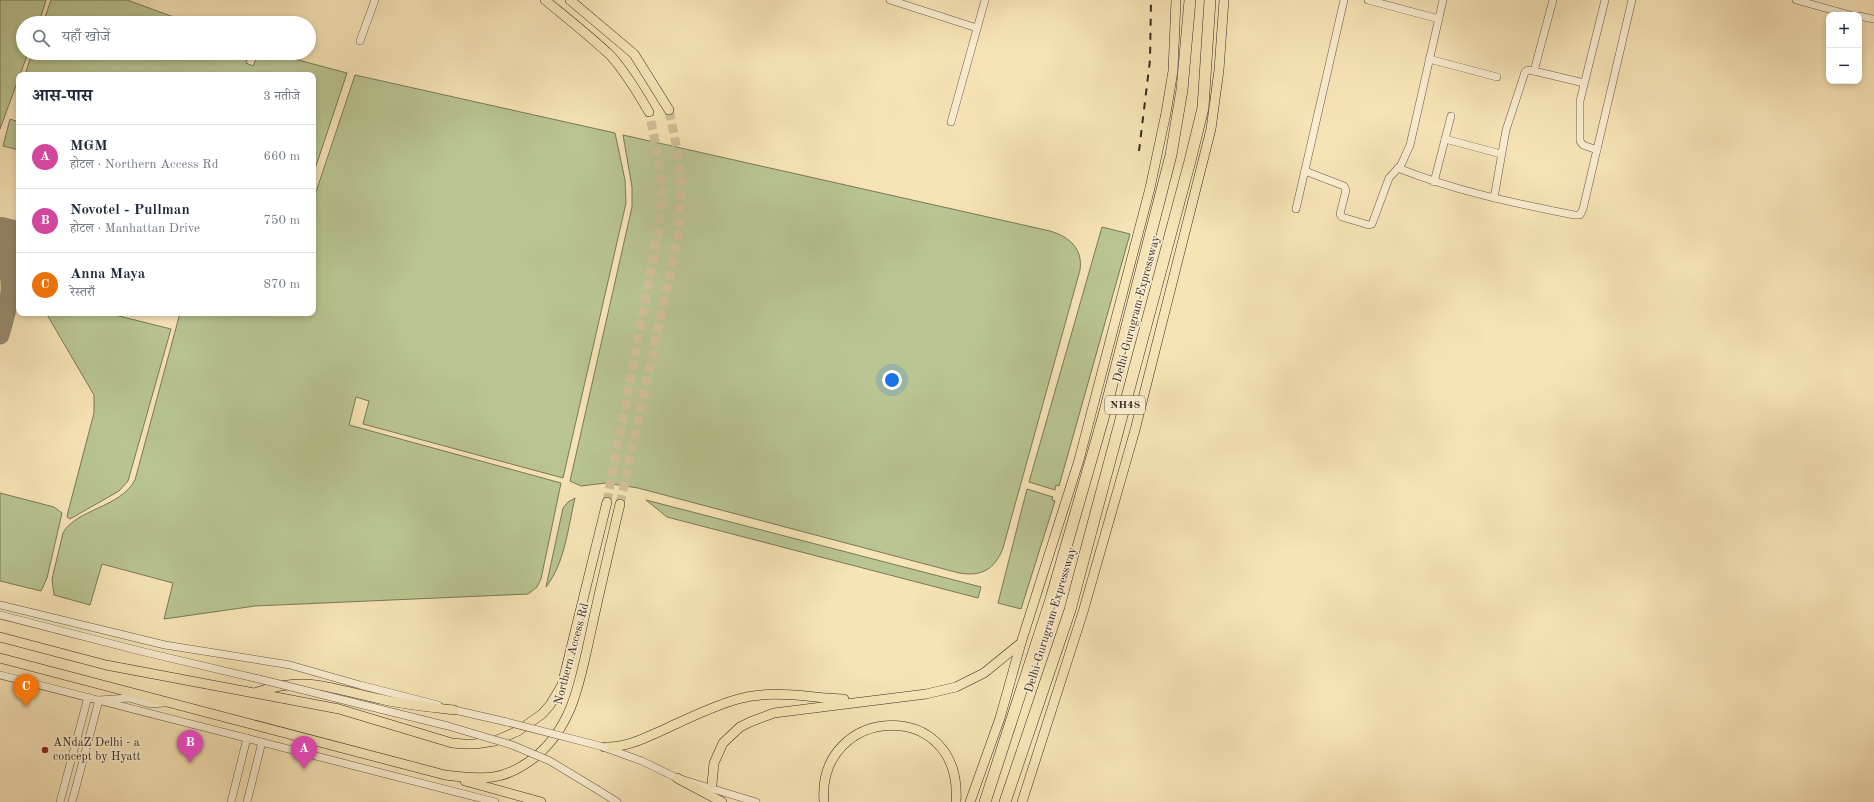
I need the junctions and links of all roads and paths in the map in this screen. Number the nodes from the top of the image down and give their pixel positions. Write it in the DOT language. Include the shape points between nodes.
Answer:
graph roads {
  1 [pos="375,0"];
  2 [pos="545,0"];
  3 [pos="570,0"];
  4 [pos="890,0"];
  5 [pos="985,0"];
  6 [pos="1176,0"];
  7 [pos="1190,0"];
  8 [pos="1210,0"];
  9 [pos="1224,0"];
  10 [pos="1344,0"];
  11 [pos="1368,0"];
  12 [pos="1443,0"];
  13 [pos="1553,0"];
  14 [pos="1605,0"];
  15 [pos="1632,0"];
  16 [pos="1796,0"];
  17 [pos="1806,2"];
  18 [pos="1840,12"];
  19 [pos="1862,17"];
  20 [pos="1438,18"];
  21 [pos="1874,19"];
  22 [pos="978,28"];
  23 [pos="360,41"];
  24 [pos="1429,59"];
  25 [pos="1534,71"];
  26 [pos="1497,77"];
  27 [pos="1584,83"];
  28 [pos="669,110"];
  29 [pos="649,112"];
  30 [pos="1451,116"];
  31 [pos="951,122"];
  32 [pos="1445,139"];
  33 [pos="1597,150"];
  34 [pos="1501,154"];
  35 [pos="1398,168"];
  36 [pos="1305,171"];
  37 [pos="1434,182"];
  38 [pos="1494,198"];
  39 [pos="1296,209"];
  40 [pos="607,502"];
  41 [pos="620,504"];
  42 [pos="0,605"];
  43 [pos="0,615"];
  44 [pos="0,637"];
  45 [pos="1021,643"];
  46 [pos="0,658"];
  47 [pos="0,675"];
  48 [pos="256,692"];
  49 [pos="88,697"];
  50 [pos="898,697"];
  51 [pos="98,700"];
  52 [pos="172,702"];
  53 [pos="454,710"];
  54 [pos="247,738"];
  55 [pos="262,742"];
  56 [pos="604,747"];
  57 [pos="445,775"];
  58 [pos="677,778"];
  59 [pos="712,784"];
  60 [pos="60,802"];
  61 [pos="72,802"];
  62 [pos="231,802"];
  63 [pos="247,802"];
  64 [pos="495,802"];
  65 [pos="541,802"];
  66 [pos="618,802"];
  67 [pos="722,802"];
  68 [pos="756,802"];
  69 [pos="824,802"];
  70 [pos="956,802"];
  71 [pos="970,802"];
  72 [pos="985,802"];
  73 [pos="1005,802"];
  74 [pos="1022,802"];
  1 -- 23 [label="street"];
  2 -- 29 [label="main road" via="611,57 632,82"];
  3 -- 28 [label="main road" via="634,54"];
  4 -- 22 [label="street"];
  5 -- 22 [label="street"];
  6 -- 45 [label="main road" via="1173,71 1150,188 1079,460"];
  7 -- 72 [label="highway, Delhi-Gurugram Expressway / NH48" via="1182,90 1169,162 1104,415 1051,599"];
  8 -- 73 [label="highway, Delhi-Gurugram Expressway / NH48" via="1203,108 1190,161 1070,610"];
  9 -- 74 [label="main road" via="1219,70 1210,137 1135,430 1083,612"];
  10 -- 36 [label="street"];
  11 -- 20 [label="street"];
  12 -- 20 [label="street"];
  13 -- 25 [label="street"];
  14 -- 27 [label="street"];
  15 -- 33 [label="street"];
  16 -- 17 [label="street"];
  17 -- 18 [label="street"];
  19 -- 21 [label="street"];
  20 -- 24 [label="street"];
  22 -- 31 [label="street"];
  24 -- 26 [label="street"];
  24 -- 35 [label="street" via="1410,145"];
  25 -- 27 [label="street"];
  25 -- 34 [label="street" via="1528,70 1524,74"];
  27 -- 33 [label="street" via="1580,101 1580,141 1583,145"];
  30 -- 32 [label="street"];
  32 -- 34 [label="street"];
  32 -- 37 [label="street"];
  33 -- 38 [label="street" via="1580,215"];
  34 -- 38 [label="street"];
  35 -- 36 [label="street" via="1389,178 1369,225 1340,216 1346,190 1344,186"];
  35 -- 37 [label="street"];
  36 -- 39 [label="street"];
  37 -- 38 [label="street"];
  40 -- 48 [label="main road, Northern Access Rd" via="562,685 542,714 518,732 487,743 452,743 339,709"];
  41 -- 57 [label="main road, Northern Access Rd" via="580,677 574,699 560,731 542,751 519,769 506,774 480,778"];
  42 -- 53 [label="street" via="171,647 290,665"];
  43 -- 66 [label="street, bridge" via="448,726 505,743 550,761"];
  44 -- 48 [label="main road, Northern Access Rd" via="106,665"];
  45 -- 50 [label="main road" via="970,682 942,691"];
  45 -- 71 [label="main road" via="1000,718"];
  46 -- 52 [label="main road, Northern Access Rd"];
  47 -- 49 [label="street"];
  48 -- 53 [label="main road" via="280,685 317,684 394,702"];
  49 -- 51 [label="street"];
  49 -- 60 [label="street"];
  50 -- 56 [label="main road" via="854,700 779,694 748,696 705,711 631,744"];
  50 -- 59 [label="main road" via="774,713 750,722 740,727 723,743 714,763"];
  51 -- 52 [label="street" via="129,698 150,704"];
  51 -- 54 [label="street"];
  51 -- 61 [label="street"];
  52 -- 57 [label="main road, Northern Access Rd"];
  53 -- 56 [label="street, bridge"];
  54 -- 55 [label="street"];
  54 -- 62 [label="street"];
  55 -- 63 [label="street"];
  55 -- 64 [label="street"];
  56 -- 58 [label="street"];
  57 -- 65 [label="main road"];
  58 -- 67 [label="main road"];
  58 -- 68 [label="street"];
  69 -- 70 [label="main road" via="827,771 843,745 866,730 904,726 927,734 944,749 955,777"];
}
